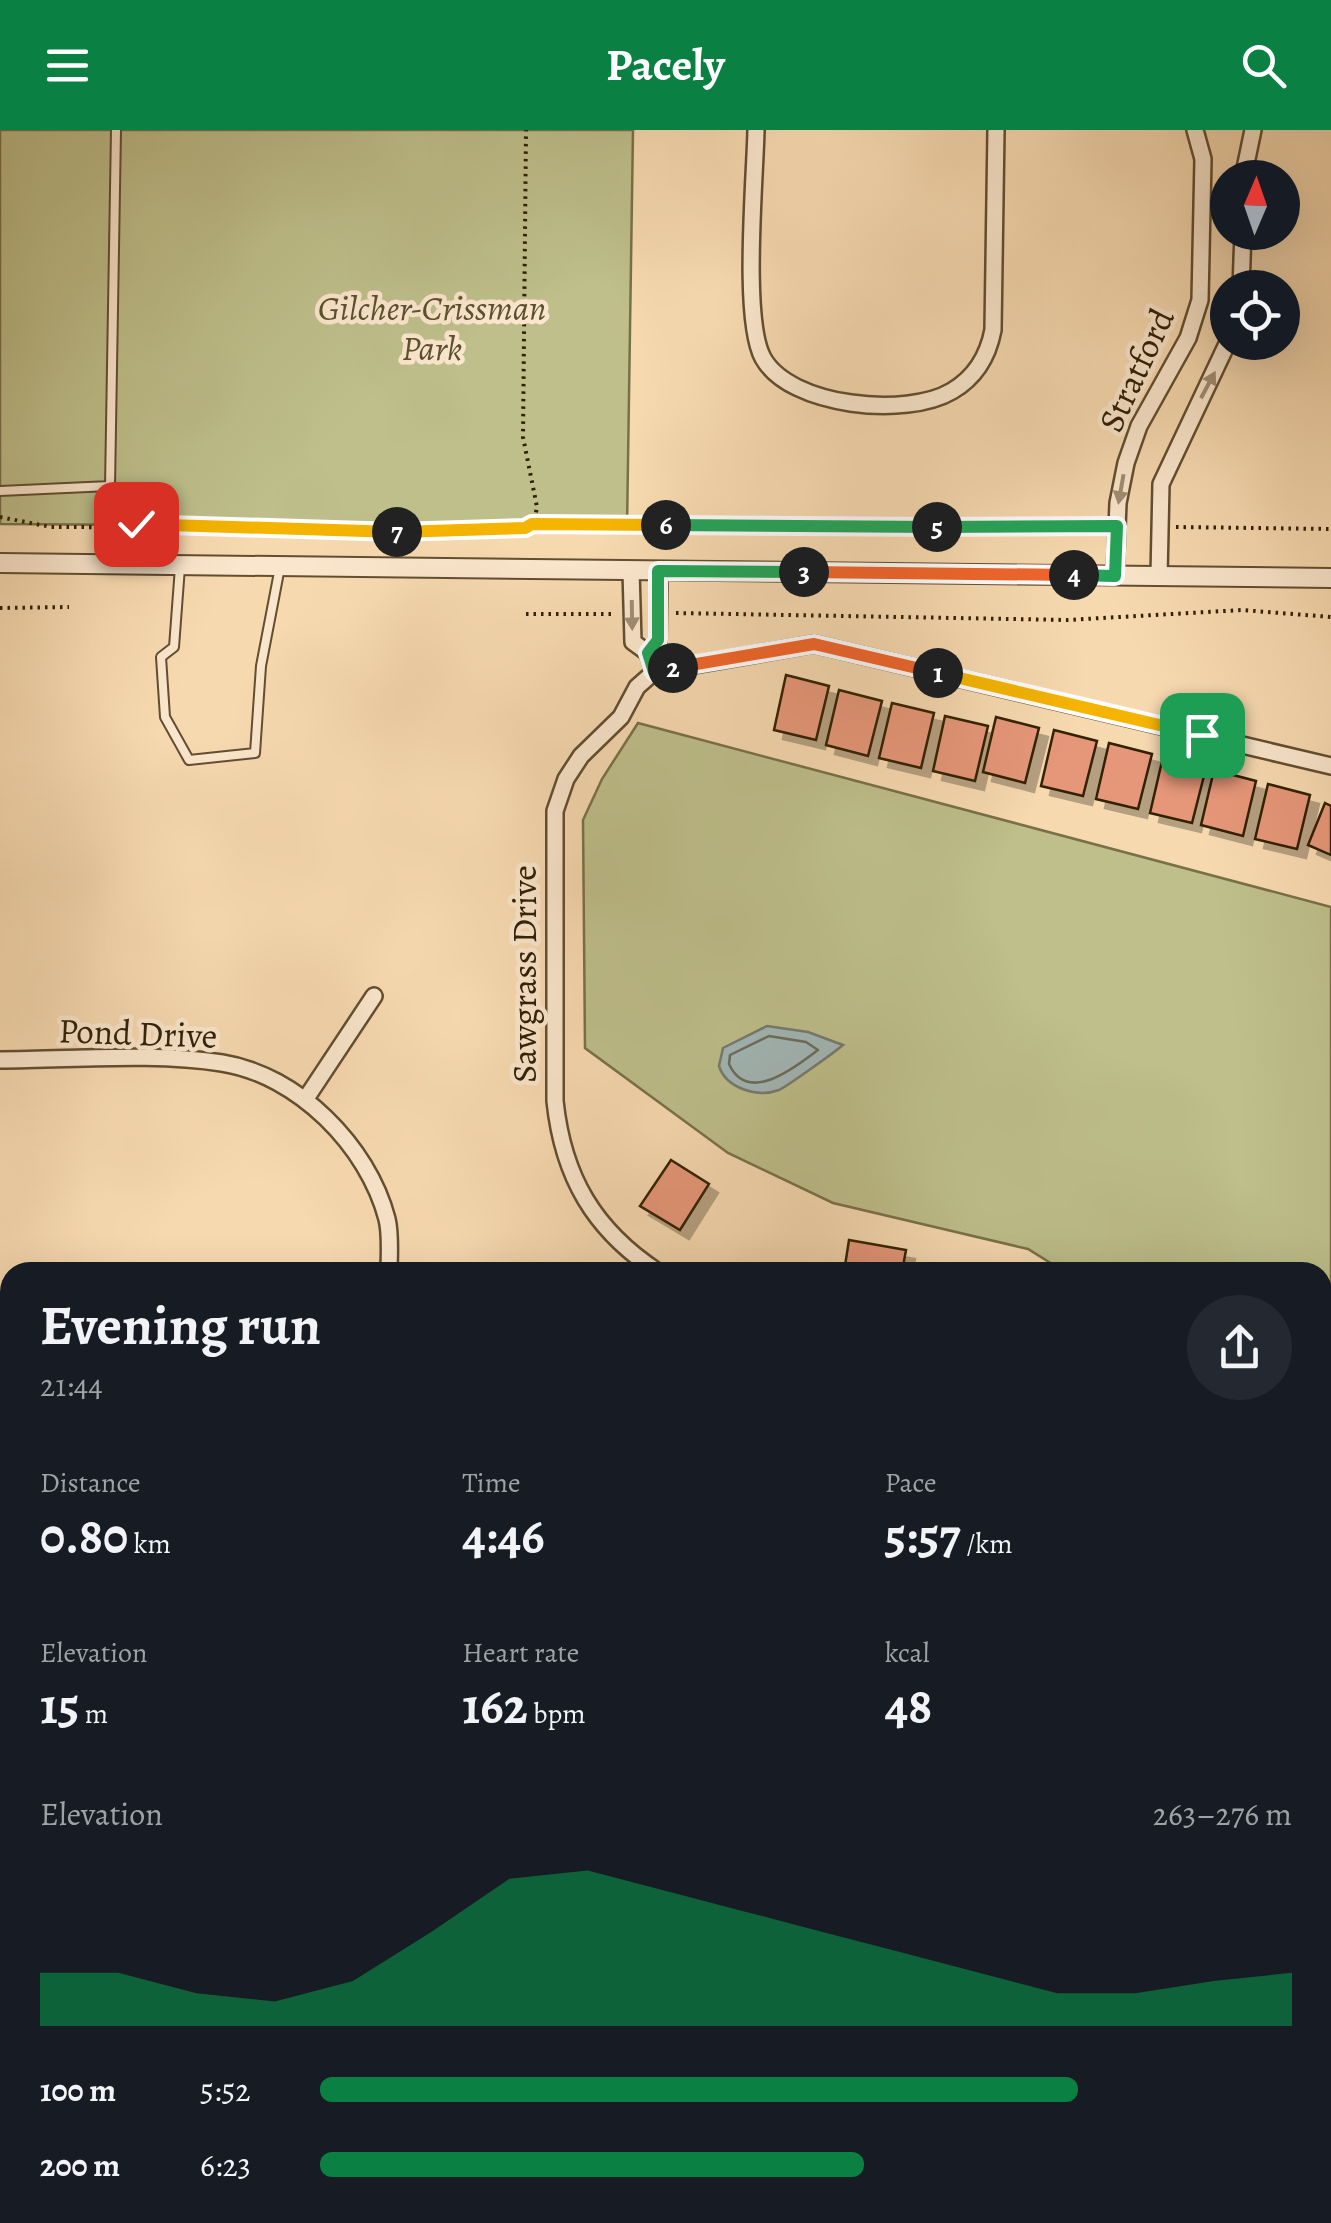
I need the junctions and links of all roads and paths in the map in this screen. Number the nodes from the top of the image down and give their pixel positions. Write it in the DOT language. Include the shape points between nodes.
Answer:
graph roads {
  1 [pos="116,130"];
  2 [pos="526,130"];
  3 [pos="756,130"];
  4 [pos="996,130"];
  5 [pos="1196,130"];
  6 [pos="1254,130"];
  7 [pos="1247,160"];
  8 [pos="1219,360"];
  9 [pos="0,491"];
  10 [pos="0,517"];
  11 [pos="532,524"];
  12 [pos="1117,526"];
  13 [pos="1158,527"];
  14 [pos="1331,529"];
  15 [pos="0,563"];
  16 [pos="180,565"];
  17 [pos="280,566"];
  18 [pos="632,570"];
  19 [pos="658,571"];
  20 [pos="1115,576"];
  21 [pos="1159,576"];
  22 [pos="1331,578"];
  23 [pos="69,607"];
  24 [pos="0,608"];
  25 [pos="526,614"];
  26 [pos="632,614"];
  27 [pos="658,614"];
  28 [pos="1331,617"];
  29 [pos="648,653"];
  30 [pos="654,672"];
  31 [pos="1331,766"];
  32 [pos="374,996"];
  33 [pos="0,1060"];
  34 [pos="305,1100"];
  35 [pos="389,1262"];
  36 [pos="646,1262"];
  1 -- 9 [label="lane" via="110,486"];
  2 -- 11 [label="path" via="523,437 537,507"];
  3 -- 4 [label="street" via="753,324 763,359 787,384 820,400 919,403 951,392 989,348"];
  5 -- 12 [label="street, Stratford, one-way" via="1203,159 1200,300 1188,338 1132,445"];
  6 -- 7 [label="street"];
  13 -- 8 [label="street, Stratford, one-way" via="1168,462"];
  10 -- 11 [label="path" via="51,527 389,533"];
  11 -- 12 [label="path"];
  12 -- 20 [label="street, Stratford"];
  13 -- 14 [label="path"];
  13 -- 21 [label="street, Stratford"];
  15 -- 16 [label="street"];
  16 -- 17 [label="street"];
  16 -- 17 [label="lane" via="174,647 161,658 165,716 188,760 255,753 261,666"];
  17 -- 18 [label="street"];
  18 -- 19 [label="street"];
  18 -- 26 [label="street"];
  19 -- 20 [label="street"];
  19 -- 27 [label="street"];
  20 -- 21 [label="street"];
  21 -- 22 [label="street"];
  23 -- 24 [label="path"];
  25 -- 26 [label="path"];
  26 -- 29 [label="street, one-way" via="633,642"];
  27 -- 28 [label="path" via="1067,620 1242,610"];
  27 -- 29 [label="street" via="658,640"];
  29 -- 30 [label="street"];
  30 -- 31 [label="street" via="814,644"];
  30 -- 36 [label="street, Sawgrass Drive" via="581,756 556,812 559,1140 574,1185 596,1220"];
  32 -- 34 [label="street"];
  33 -- 34 [label="street, Pond Drive" via="224,1064 268,1076"];
  34 -- 35 [label="street, Pond Drive" via="356,1154 376,1187 388,1222"];
}
